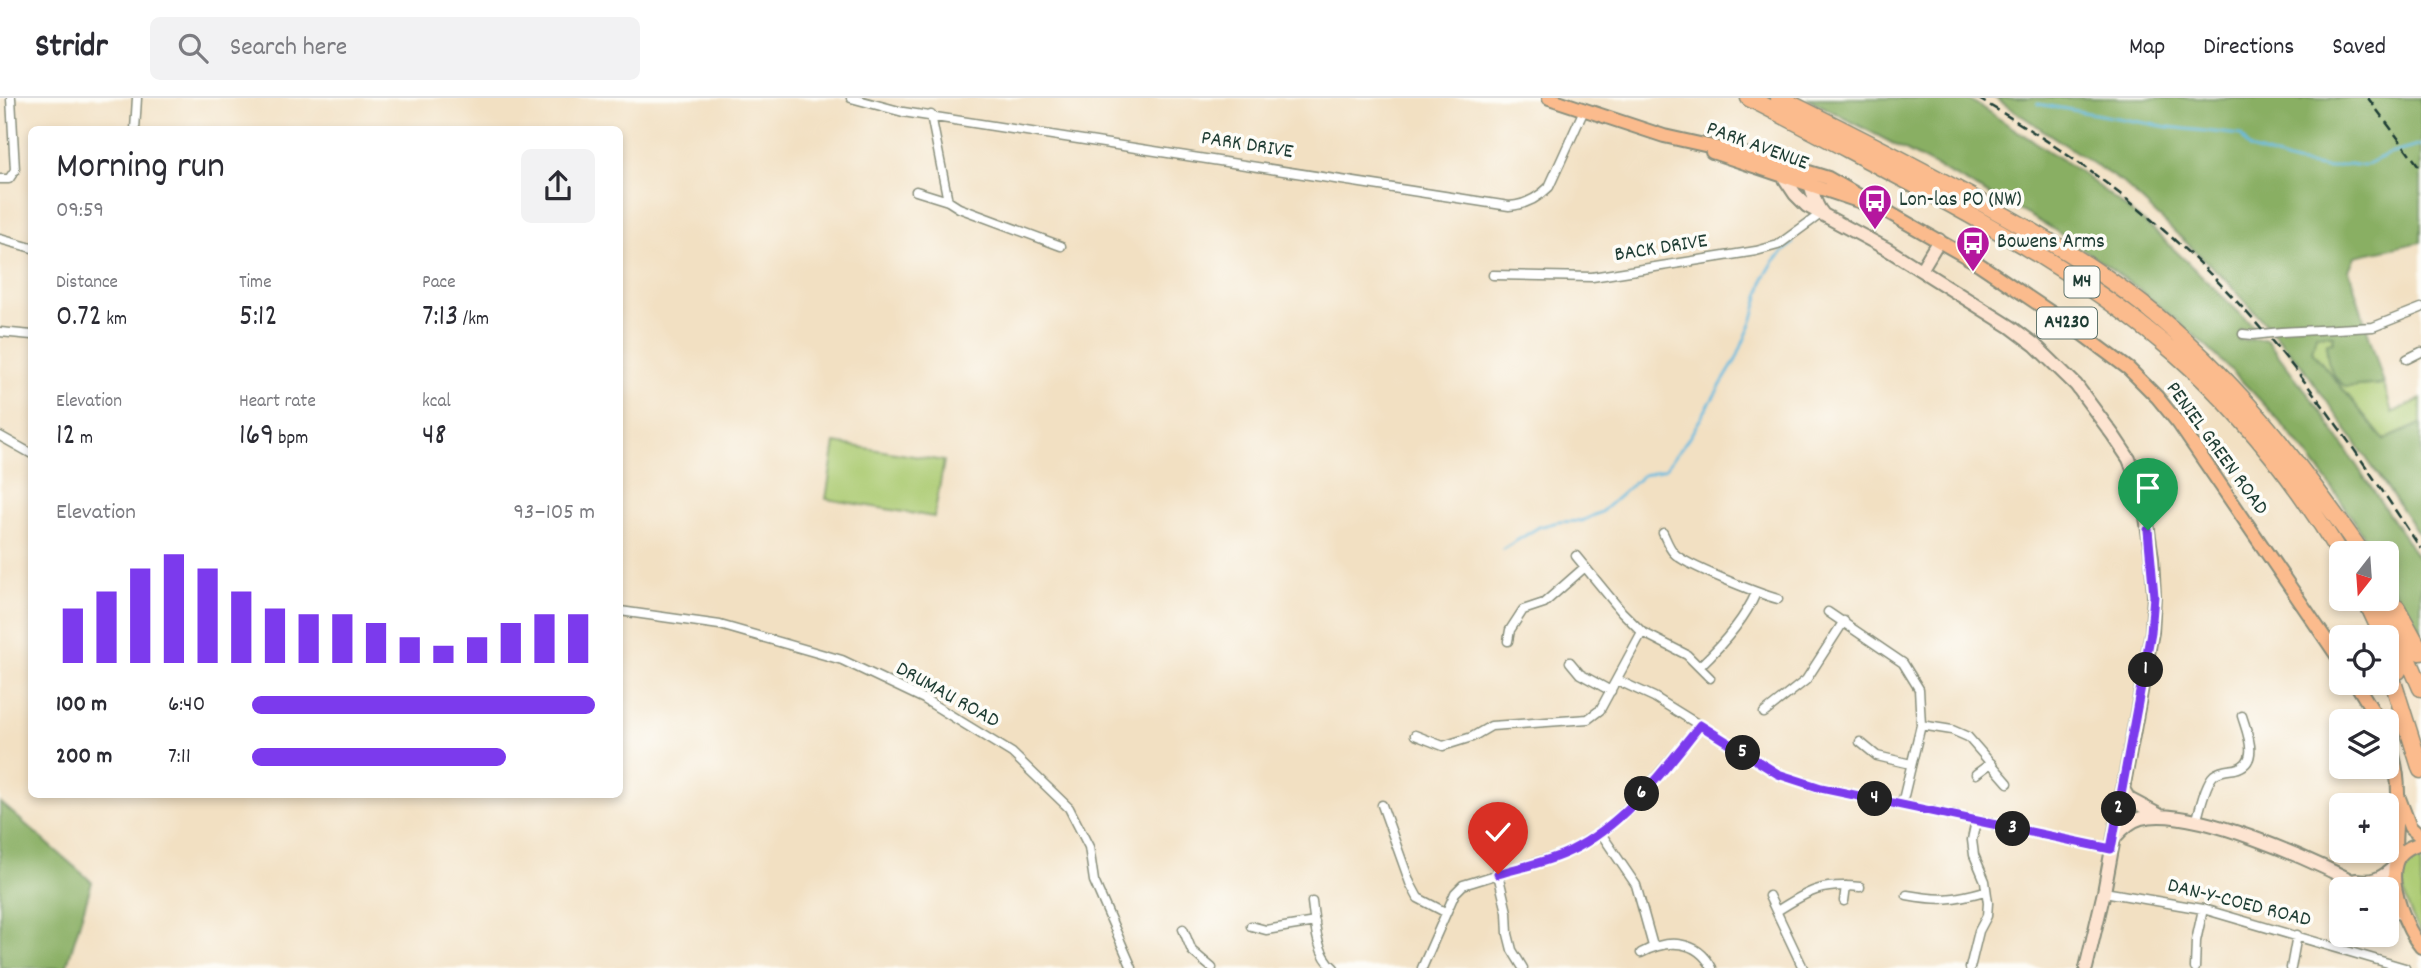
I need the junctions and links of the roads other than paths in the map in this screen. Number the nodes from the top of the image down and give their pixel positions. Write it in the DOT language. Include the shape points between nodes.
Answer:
graph roads {
  1 [pos="11,98"];
  2 [pos="137,98"];
  3 [pos="851,98"];
  4 [pos="1549,98"];
  5 [pos="1748,98"];
  6 [pos="1779,98"];
  7 [pos="1584,110"];
  8 [pos="931,116"];
  9 [pos="135,126"];
  10 [pos="1689,143"];
  11 [pos="1796,167"];
  12 [pos="5,179"];
  13 [pos="1785,179"];
  14 [pos="1812,188"];
  15 [pos="916,191"];
  16 [pos="948,201"];
  17 [pos="1877,208"];
  18 [pos="1822,213"];
  19 [pos="0,239"];
  20 [pos="1939,240"];
  21 [pos="1061,246"];
  22 [pos="28,247"];
  23 [pos="1921,270"];
  24 [pos="1493,275"];
  25 [pos="2421,309"];
  26 [pos="0,332"];
  27 [pos="2243,334"];
  28 [pos="28,335"];
  29 [pos="2421,352"];
  30 [pos="2407,359"];
  31 [pos="0,436"];
  32 [pos="28,452"];
  33 [pos="1663,533"];
  34 [pos="2332,541"];
  35 [pos="2353,541"];
  36 [pos="1576,556"];
  37 [pos="1585,567"];
  38 [pos="1756,593"];
  39 [pos="1778,599"];
  40 [pos="623,611"];
  41 [pos="2388,611"];
  42 [pos="2399,611"];
  43 [pos="1828,612"];
  44 [pos="1844,621"];
  45 [pos="1642,632"];
  46 [pos="1508,640"];
  47 [pos="2329,644"];
  48 [pos="2421,652"];
  49 [pos="1570,662"];
  50 [pos="1700,666"];
  51 [pos="2399,677"];
  52 [pos="1710,678"];
  53 [pos="1617,680"];
  54 [pos="2421,688"];
  55 [pos="1611,691"];
  56 [pos="2397,695"];
  57 [pos="1764,713"];
  58 [pos="2242,716"];
  59 [pos="1700,725"];
  60 [pos="1921,725"];
  61 [pos="1415,735"];
  62 [pos="2421,736"];
  63 [pos="1860,742"];
  64 [pos="1991,763"];
  65 [pos="1911,764"];
  66 [pos="2421,771"];
  67 [pos="1976,774"];
  68 [pos="2008,783"];
  69 [pos="2123,789"];
  70 [pos="2399,797"];
  71 [pos="1902,804"];
  72 [pos="1382,805"];
  73 [pos="1491,816"];
  74 [pos="2163,816"];
  75 [pos="1976,821"];
  76 [pos="2196,822"];
  77 [pos="1600,832"];
  78 [pos="2419,841"];
  79 [pos="2112,844"];
  80 [pos="2399,858"];
  81 [pos="2395,863"];
  82 [pos="1498,874"];
  83 [pos="2343,877"];
  84 [pos="2381,877"];
  85 [pos="1846,886"];
  86 [pos="1860,887"];
  87 [pos="1985,891"];
  88 [pos="2104,892"];
  89 [pos="1907,895"];
  90 [pos="1769,896"];
  91 [pos="1844,901"];
  92 [pos="1312,902"];
  93 [pos="2203,909"];
  94 [pos="1777,911"];
  95 [pos="1445,912"];
  96 [pos="2399,912"];
  97 [pos="2403,915"];
  98 [pos="1315,922"];
  99 [pos="1251,926"];
  100 [pos="1183,929"];
  101 [pos="2297,935"];
  102 [pos="1653,946"];
  103 [pos="2421,947"];
  104 [pos="1641,953"];
  105 [pos="1132,968"];
  106 [pos="1212,968"];
  107 [pos="1334,968"];
  108 [pos="1422,968"];
  109 [pos="1522,968"];
  110 [pos="1712,968"];
  111 [pos="1803,968"];
  112 [pos="1970,968"];
  113 [pos="2086,968"];
  114 [pos="2195,968"];
  115 [pos="2291,968"];
  116 [pos="2406,968"];
  1 -- 12 [label="street" via="15,170"];
  2 -- 9 [label="street"];
  3 -- 8 [label="street, PARK DRIVE"];
  4 -- 7 [label="main road, PARK AVENUE / A4230"];
  5 -- 34 [label="highway, M4" via="1995,229 2132,317 2185,362 2255,435"];
  6 -- 35 [label="highway, M4" via="2003,215 2143,305 2266,424"];
  7 -- 8 [label="street, PARK DRIVE" via="1549,187 1528,202 1509,206"];
  7 -- 10 [label="main road, PARK AVENUE / A4230"];
  8 -- 16 [label="street"];
  10 -- 11 [label="main road, PARK AVENUE / A4230"];
  10 -- 13 [label="main road, PARK AVENUE / A4230"];
  11 -- 14 [label="main road"];
  11 -- 17 [label="main road, PENIEL GREEN ROAD / A4230" via="1828,178"];
  13 -- 14 [label="main road, PARK AVENUE / A4230"];
  13 -- 18 [label="main road" via="1800,200"];
  14 -- 17 [label="main road, PENIEL GREEN ROAD / A4230"];
  14 -- 18 [label="main road" via="1815,205"];
  15 -- 16 [label="street"];
  16 -- 21 [label="street"];
  17 -- 20 [label="main road, PENIEL GREEN ROAD / A4230"];
  18 -- 23 [label="main road"];
  18 -- 24 [label="street, BACK DRIVE" via="1778,245 1756,251 1592,277"];
  19 -- 22 [label="street"];
  20 -- 23 [label="main road"];
  20 -- 47 [label="main road, PENIEL GREEN ROAD / A4230" via="2074,327 2157,397"];
  23 -- 69 [label="main road" via="2011,327 2057,364 2113,435 2137,479 2148,530 2154,596"];
  25 -- 27 [label="street" via="2373,327"];
  26 -- 28 [label="street"];
  29 -- 30 [label="street"];
  31 -- 32 [label="street"];
  33 -- 38 [label="street" via="1674,553 1685,561"];
  36 -- 37 [label="street"];
  37 -- 45 [label="street"];
  37 -- 46 [label="street" via="1544,603 1523,610"];
  38 -- 39 [label="street"];
  38 -- 50 [label="street" via="1721,646"];
  40 -- 105 [label="street, DRUMAU ROAD" via="720,625 842,660 924,699 1012,753 1069,808 1089,847 1094,881"];
  41 -- 54 [label="highway"];
  42 -- 48 [label="highway"];
  43 -- 44 [label="street"];
  44 -- 57 [label="street" via="1806,680"];
  44 -- 60 [label="street" via="1903,663 1919,689"];
  45 -- 50 [label="street"];
  45 -- 53 [label="street"];
  49 -- 55 [label="street" via="1580,674"];
  50 -- 52 [label="street"];
  51 -- 62 [label="highway"];
  53 -- 55 [label="street"];
  53 -- 59 [label="street"];
  55 -- 61 [label="street" via="1600,710 1588,719 1491,726 1443,746"];
  56 -- 66 [label="highway"];
  58 -- 76 [label="street" via="2250,758 2239,768 2213,776"];
  59 -- 71 [label="street" via="1778,774"];
  59 -- 77 [label="street" via="1642,795"];
  60 -- 64 [label="street" via="1968,737"];
  60 -- 65 [label="street"];
  63 -- 65 [label="street" via="1877,756"];
  64 -- 67 [label="street"];
  64 -- 68 [label="street"];
  65 -- 71 [label="street"];
  69 -- 74 [label="main road" via="2129,799"];
  69 -- 79 [label="main road"];
  70 -- 78 [label="main road"];
  71 -- 75 [label="street"];
  72 -- 95 [label="street" via="1418,898"];
  73 -- 82 [label="street" via="1498,844"];
  74 -- 76 [label="main road"];
  74 -- 79 [label="main road" via="2124,827"];
  75 -- 79 [label="street"];
  75 -- 87 [label="street" via="1972,840"];
  76 -- 83 [label="main road" via="2244,834"];
  77 -- 82 [label="street" via="1569,852"];
  77 -- 102 [label="street" via="1636,885"];
  78 -- 80 [label="main road"];
  79 -- 88 [label="main road"];
  81 -- 84 [label="main road"];
  81 -- 97 [label="main road"];
  82 -- 95 [label="street" via="1463,885"];
  82 -- 109 [label="street" via="1510,942"];
  85 -- 86 [label="street"];
  85 -- 91 [label="street"];
  85 -- 94 [label="street" via="1821,887"];
  87 -- 89 [label="street" via="1945,900"];
  87 -- 112 [label="street" via="1987,916"];
  88 -- 93 [label="street, DAN-Y-COED ROAD"];
  88 -- 113 [label="main road"];
  90 -- 94 [label="street"];
  92 -- 98 [label="street"];
  93 -- 101 [label="street, DAN-Y-COED ROAD"];
  93 -- 114 [label="street"];
  94 -- 111 [label="street"];
  95 -- 108 [label="street"];
  96 -- 97 [label="main road"];
  97 -- 103 [label="main road"];
  98 -- 99 [label="street" via="1266,930"];
  98 -- 107 [label="street" via="1319,944"];
  100 -- 106 [label="street" via="1192,951"];
  101 -- 115 [label="street"];
  101 -- 116 [label="street, DAN-Y-COED ROAD"];
  102 -- 104 [label="street"];
  102 -- 110 [label="street" via="1682,943 1704,955"];
}
